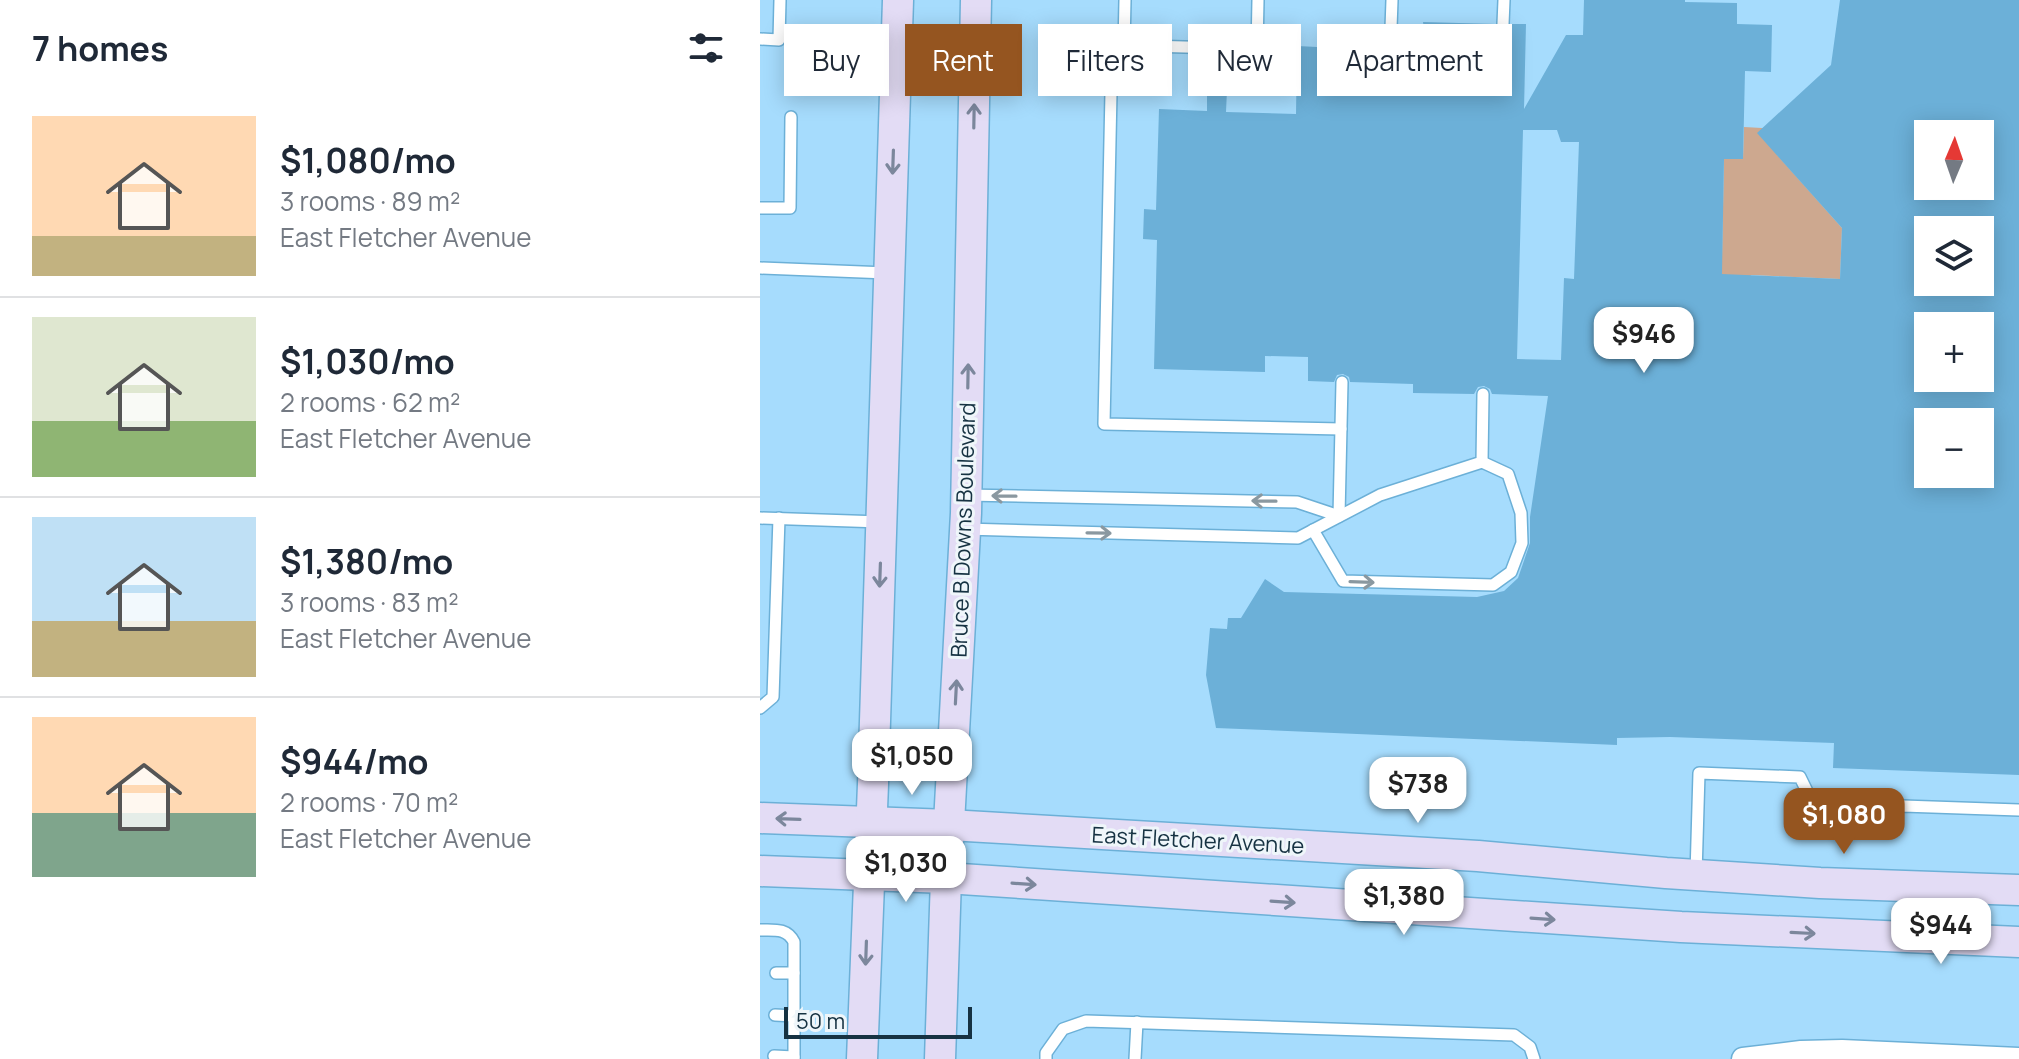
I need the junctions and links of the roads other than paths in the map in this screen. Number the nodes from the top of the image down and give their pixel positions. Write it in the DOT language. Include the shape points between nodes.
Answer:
graph roads {
  1 [pos="780,0"];
  2 [pos="898,0"];
  3 [pos="976,0"];
  4 [pos="1125,0"];
  5 [pos="1258,0"];
  6 [pos="1392,0"];
  7 [pos="1504,0"];
  8 [pos="1124,24"];
  9 [pos="1391,24"];
  10 [pos="1503,24"];
  11 [pos="760,39"];
  12 [pos="1172,47"];
  13 [pos="1111,96"];
  14 [pos="791,117"];
  15 [pos="760,208"];
  16 [pos="760,268"];
  17 [pos="890,273"];
  18 [pos="1342,382"];
  19 [pos="1483,394"];
  20 [pos="1341,429"];
  21 [pos="1482,462"];
  22 [pos="966,495"];
  23 [pos="1339,516"];
  24 [pos="760,518"];
  25 [pos="779,518"];
  26 [pos="882,522"];
  27 [pos="965,529"];
  28 [pos="1313,530"];
  29 [pos="760,708"];
  30 [pos="2019,810"];
  31 [pos="760,818"];
  32 [pos="872,822"];
  33 [pos="949,825"];
  34 [pos="760,871"];
  35 [pos="868,875"];
  36 [pos="1696,875"];
  37 [pos="946,878"];
  38 [pos="2019,890"];
  39 [pos="760,930"];
  40 [pos="2019,942"];
  41 [pos="776,973"];
  42 [pos="794,973"];
  43 [pos="775,1015"];
  44 [pos="794,1016"];
  45 [pos="1137,1022"];
  46 [pos="1842,1055"];
  47 [pos="774,1056"];
  48 [pos="794,1058"];
  49 [pos="1746,1058"];
  50 [pos="862,1059"];
  51 [pos="940,1059"];
  52 [pos="1046,1059"];
  53 [pos="1135,1059"];
  54 [pos="1534,1059"];
  55 [pos="2019,1059"];
  1 -- 11 [label="lane" via="779,40"];
  2 -- 17 [label="main road, one-way"];
  22 -- 3 [label="main road, Bruce B Downs Boulevard, one-way"];
  4 -- 8 [label="lane"];
  5 -- 12 [label="lane" via="1257,49"];
  6 -- 9 [label="lane"];
  7 -- 10 [label="lane"];
  13 -- 20 [label="lane" via="1104,424"];
  14 -- 15 [label="lane" via="790,208"];
  16 -- 17 [label="lane"];
  17 -- 26 [label="main road"];
  18 -- 20 [label="lane"];
  19 -- 21 [label="lane"];
  20 -- 23 [label="lane"];
  21 -- 23 [label="lane" via="1380,495"];
  28 -- 21 [label="lane, one-way" via="1343,581 1493,585 1511,572 1522,543 1521,513 1508,474"];
  23 -- 22 [label="lane, one-way" via="1297,502"];
  22 -- 27 [label="main road, Bruce B Downs Boulevard"];
  23 -- 28 [label="lane"];
  24 -- 25 [label="lane"];
  25 -- 26 [label="lane"];
  25 -- 29 [label="lane" via="773,697"];
  26 -- 32 [label="main road, one-way"];
  27 -- 28 [label="lane, one-way" via="1298,538"];
  33 -- 27 [label="main road, Bruce B Downs Boulevard, one-way"];
  30 -- 36 [label="lane" via="1903,806 1875,817 1818,814 1800,777 1699,773"];
  32 -- 31 [label="main road, East Fletcher Avenue, one-way"];
  32 -- 33 [label="main road, East Fletcher Avenue"];
  32 -- 35 [label="main road"];
  33 -- 36 [label="main road, East Fletcher Avenue" via="1478,856"];
  33 -- 37 [label="main road, Bruce B Downs Boulevard"];
  34 -- 35 [label="main road"];
  35 -- 37 [label="main road"];
  35 -- 50 [label="main road, one-way"];
  36 -- 38 [label="main road, East Fletcher Avenue"];
  37 -- 40 [label="main road, one-way" via="1681,927"];
  37 -- 51 [label="main road, Bruce B Downs Boulevard"];
  39 -- 42 [label="lane" via="790,934"];
  41 -- 42 [label="lane"];
  42 -- 44 [label="lane"];
  43 -- 44 [label="lane"];
  44 -- 48 [label="lane"];
  45 -- 52 [label="lane" via="1086,1021 1063,1029"];
  45 -- 53 [label="lane"];
  45 -- 54 [label="lane" via="1514,1035 1530,1047"];
  46 -- 49 [label="street"];
  46 -- 55 [label="street"];
  47 -- 48 [label="lane"];
}
